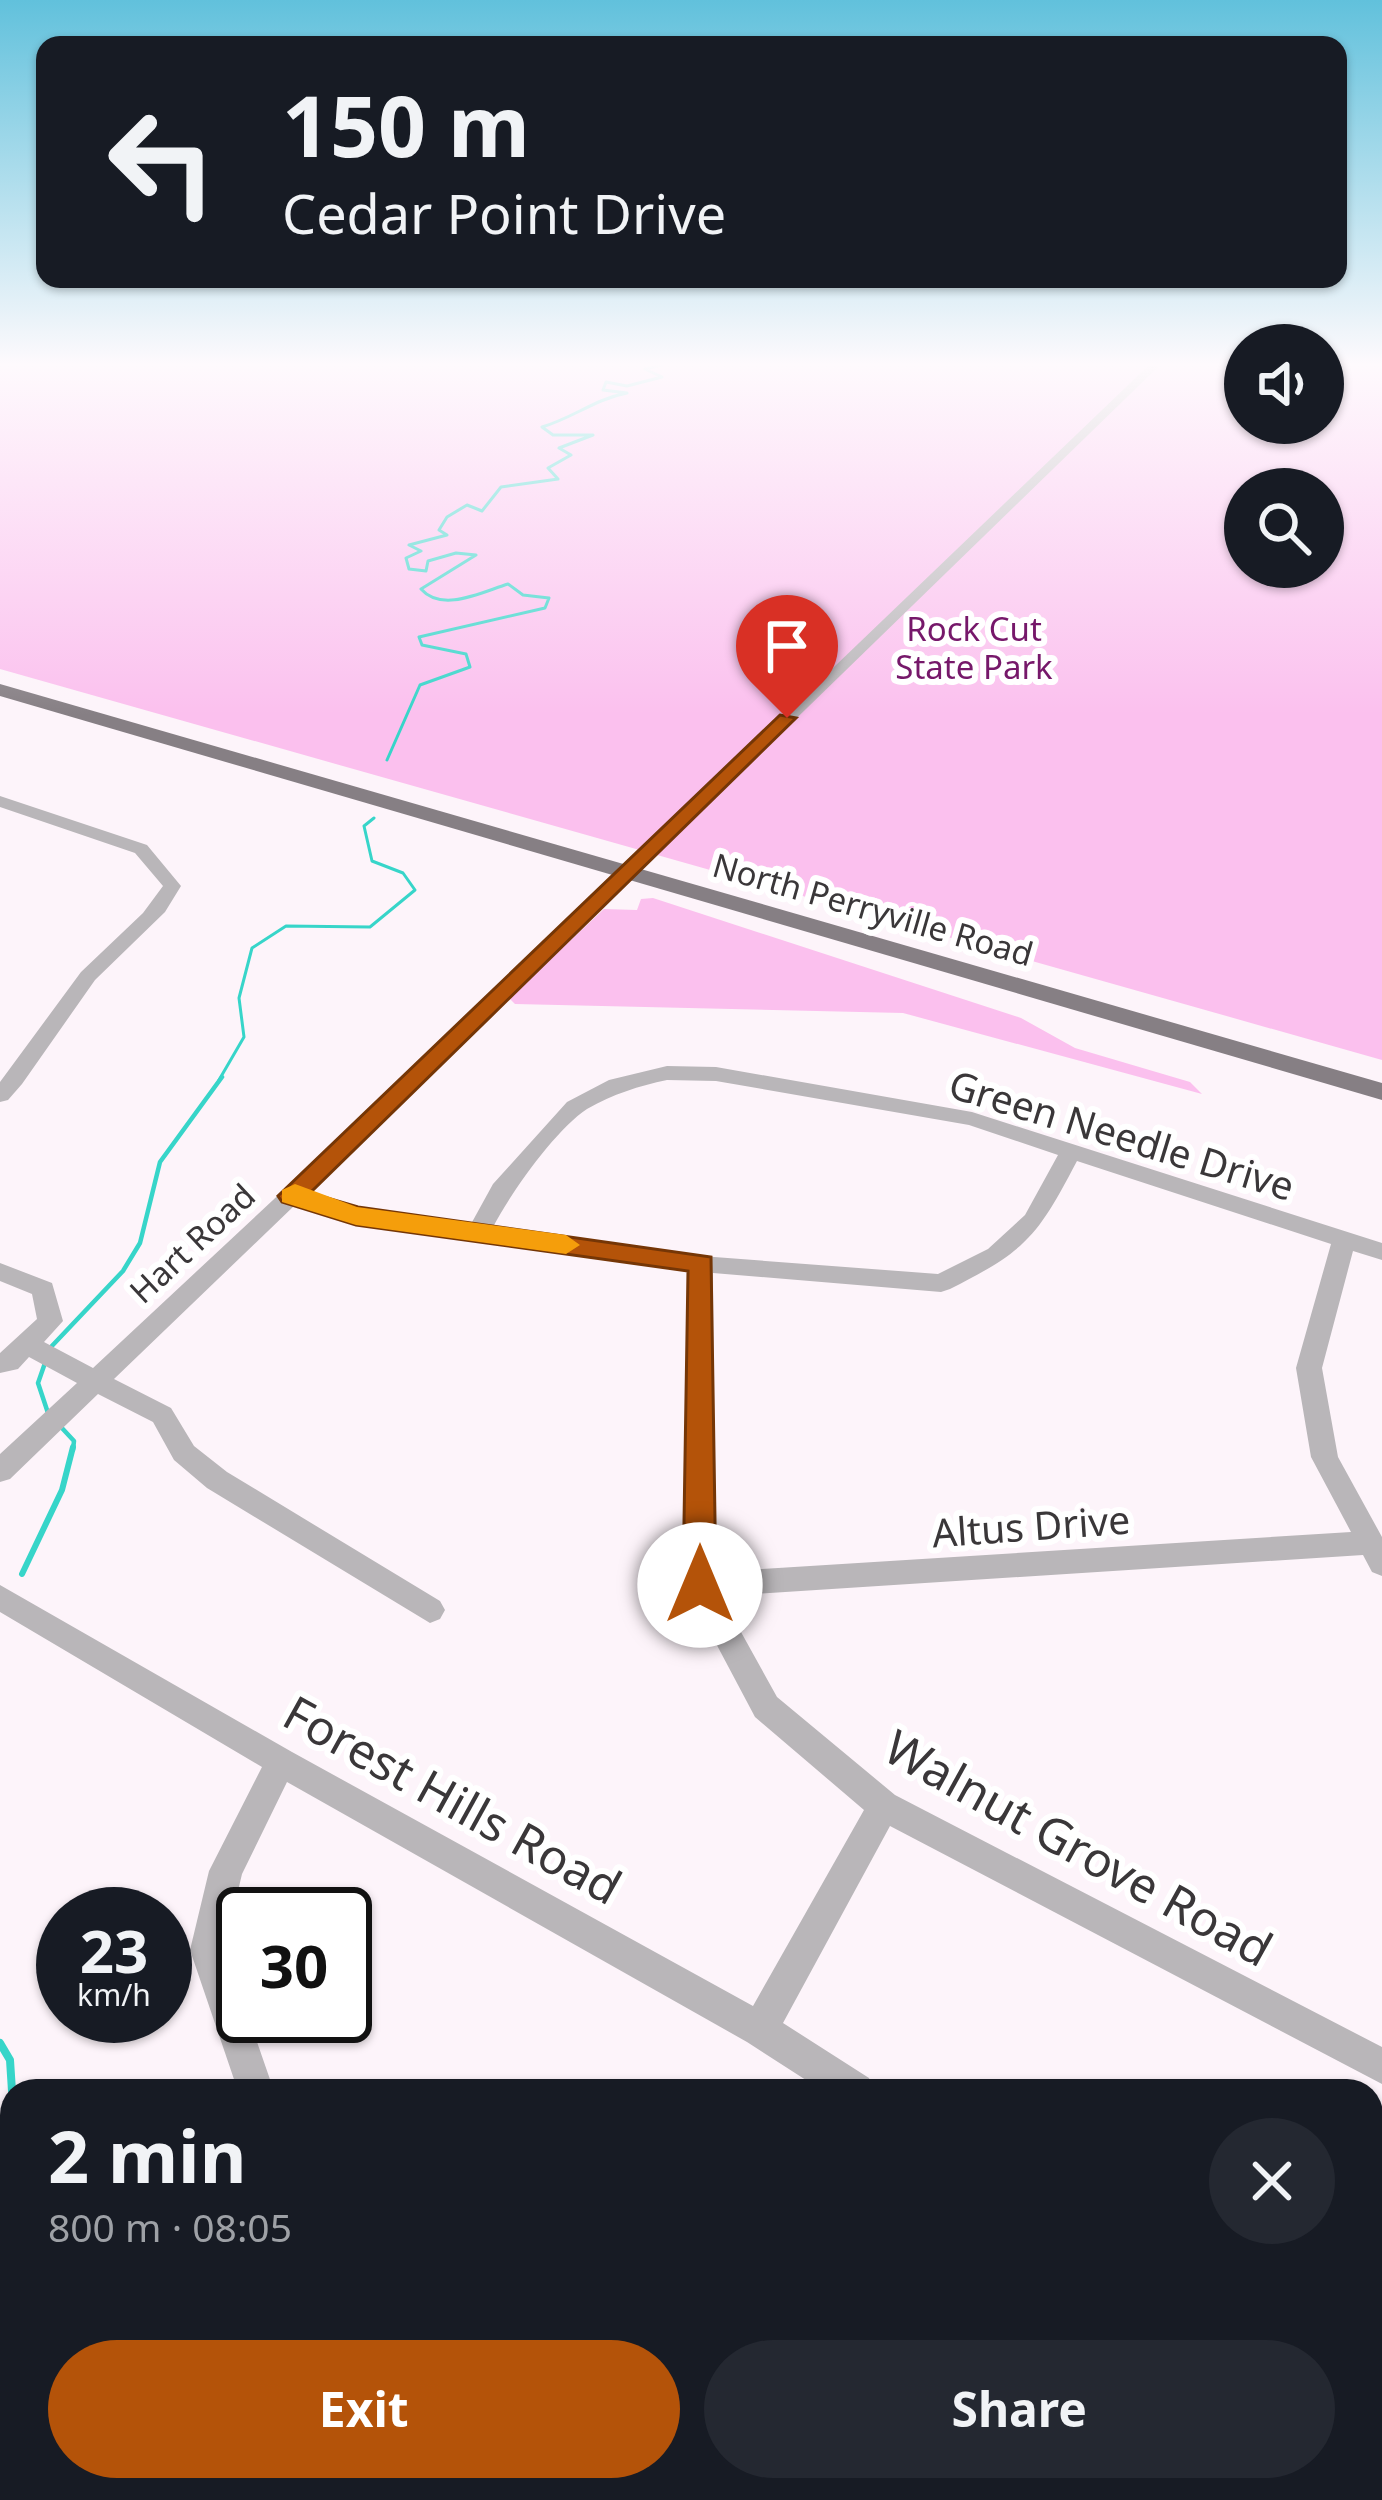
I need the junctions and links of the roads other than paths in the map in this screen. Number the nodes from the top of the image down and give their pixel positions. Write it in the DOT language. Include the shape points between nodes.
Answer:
graph roads {
  1 [pos="1033,482"];
  2 [pos="0,674"];
  3 [pos="0,690"];
  4 [pos="0,801"];
  5 [pos="633,866"];
  6 [pos="1382,1071"];
  7 [pos="1382,1092"];
  8 [pos="0,1094"];
  9 [pos="1072,1150"];
  10 [pos="291,1196"];
  11 [pos="478,1232"];
  12 [pos="1344,1240"];
  13 [pos="1382,1252"];
  14 [pos="701,1264"];
  15 [pos="0,1272"];
  16 [pos="27,1345"];
  17 [pos="0,1364"];
  18 [pos="95,1377"];
  19 [pos="0,1471"];
  20 [pos="1374,1554"];
  21 [pos="700,1585"];
  22 [pos="0,1597"];
  23 [pos="430,1610"];
  24 [pos="281,1762"];
  25 [pos="884,1806"];
  26 [pos="760,2030"];
  27 [pos="1382,2066"];
  28 [pos="252,2079"];
  29 [pos="837,2079"];
  1 -- 5 [label="street, Hart Road"];
  2 -- 5 [label="main road, North Perryville Road"];
  3 -- 5 [label="main road, North Perryville Road"];
  4 -- 8 [label="street" via="141,849 172,886 163,907 104,958 42,1051"];
  5 -- 6 [label="main road, North Perryville Road"];
  5 -- 7 [label="main road, North Perryville Road"];
  5 -- 10 [label="street, Hart Road"];
  9 -- 11 [label="street, Green Needle Drive" via="972,1119 716,1074 667,1073 574,1107 500,1189"];
  9 -- 12 [label="street, Green Needle Drive"];
  9 -- 14 [label="street" via="1034,1220 997,1256 941,1283"];
  10 -- 11 [label="street" via="356,1216"];
  10 -- 18 [label="street, Hart Road"];
  11 -- 14 [label="street"];
  12 -- 13 [label="street, Green Needle Drive"];
  12 -- 20 [label="street" via="1309,1368 1325,1457"];
  14 -- 21 [label="street, Walnut Grove Road"];
  15 -- 16 [label="street" via="44,1289 50,1321"];
  16 -- 17 [label="street"];
  16 -- 18 [label="street"];
  18 -- 19 [label="street, Hart Road"];
  18 -- 23 [label="street" via="162,1415 184,1453 217,1480"];
  20 -- 21 [label="street, Altus Drive"];
  21 -- 25 [label="street, Walnut Grove Road" via="766,1707"];
  22 -- 24 [label="street, Forest Hills Road"];
  24 -- 26 [label="street, Forest Hills Road"];
  24 -- 28 [label="street" via="226,1870 207,1950"];
  25 -- 26 [label="street"];
  25 -- 27 [label="street, Walnut Grove Road"];
  26 -- 29 [label="street, Forest Hills Road"];
}
